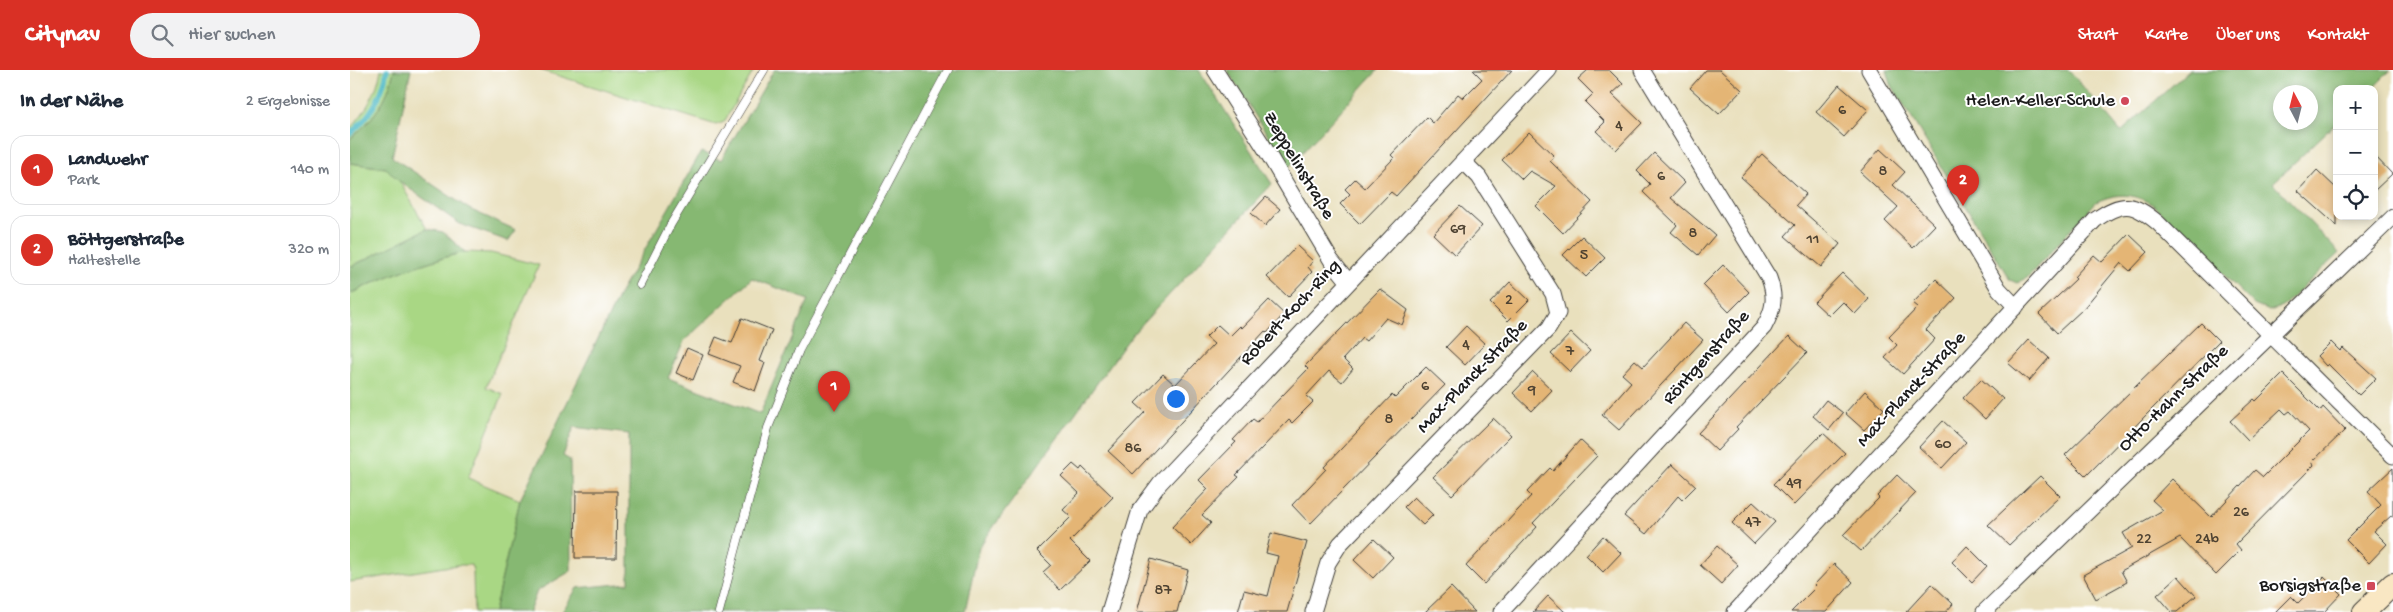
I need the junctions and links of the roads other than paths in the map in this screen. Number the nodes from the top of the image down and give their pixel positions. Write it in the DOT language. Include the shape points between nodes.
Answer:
graph roads {
  1 [pos="764,70"];
  2 [pos="948,70"];
  3 [pos="1215,70"];
  4 [pos="1549,70"];
  5 [pos="1642,70"];
  6 [pos="1868,70"];
  7 [pos="1463,161"];
  8 [pos="2393,217"];
  9 [pos="1348,281"];
  10 [pos="640,285"];
  11 [pos="2016,307"];
  12 [pos="2270,334"];
  13 [pos="2393,456"];
  14 [pos="2393,584"];
  15 [pos="719,612"];
  16 [pos="1109,612"];
  17 [pos="1313,612"];
  18 [pos="1501,612"];
  19 [pos="1735,612"];
  20 [pos="1984,612"];
  21 [pos="2364,612"];
  1 -- 10 [label="lane" via="671,224"];
  2 -- 15 [label="lane" via="799,350 768,428"];
  3 -- 9 [label="street, Zeppelinstraße" via="1331,260"];
  4 -- 7 [label="street, Robert-Koch-Ring"];
  5 -- 18 [label="street, Röntgenstraße" via="1769,278 1774,294 1773,312 1764,327"];
  6 -- 11 [label="street" via="1999,289"];
  7 -- 9 [label="street, Robert-Koch-Ring"];
  7 -- 17 [label="street, Max-Planck-Straße" via="1479,177 1553,294 1558,313 1549,328 1340,544 1328,563"];
  8 -- 12 [label="street, Otto-Hahn-Straße"];
  9 -- 16 [label="street, Robert-Koch-Ring" via="1160,483 1140,510"];
  11 -- 12 [label="street, Max-Planck-Straße" via="2095,220 2113,208 2126,205 2142,210 2158,223"];
  11 -- 19 [label="street, Max-Planck-Straße"];
  12 -- 13 [label="street"];
  12 -- 20 [label="street, Otto-Hahn-Straße"];
  14 -- 21 [label="street"];
}
